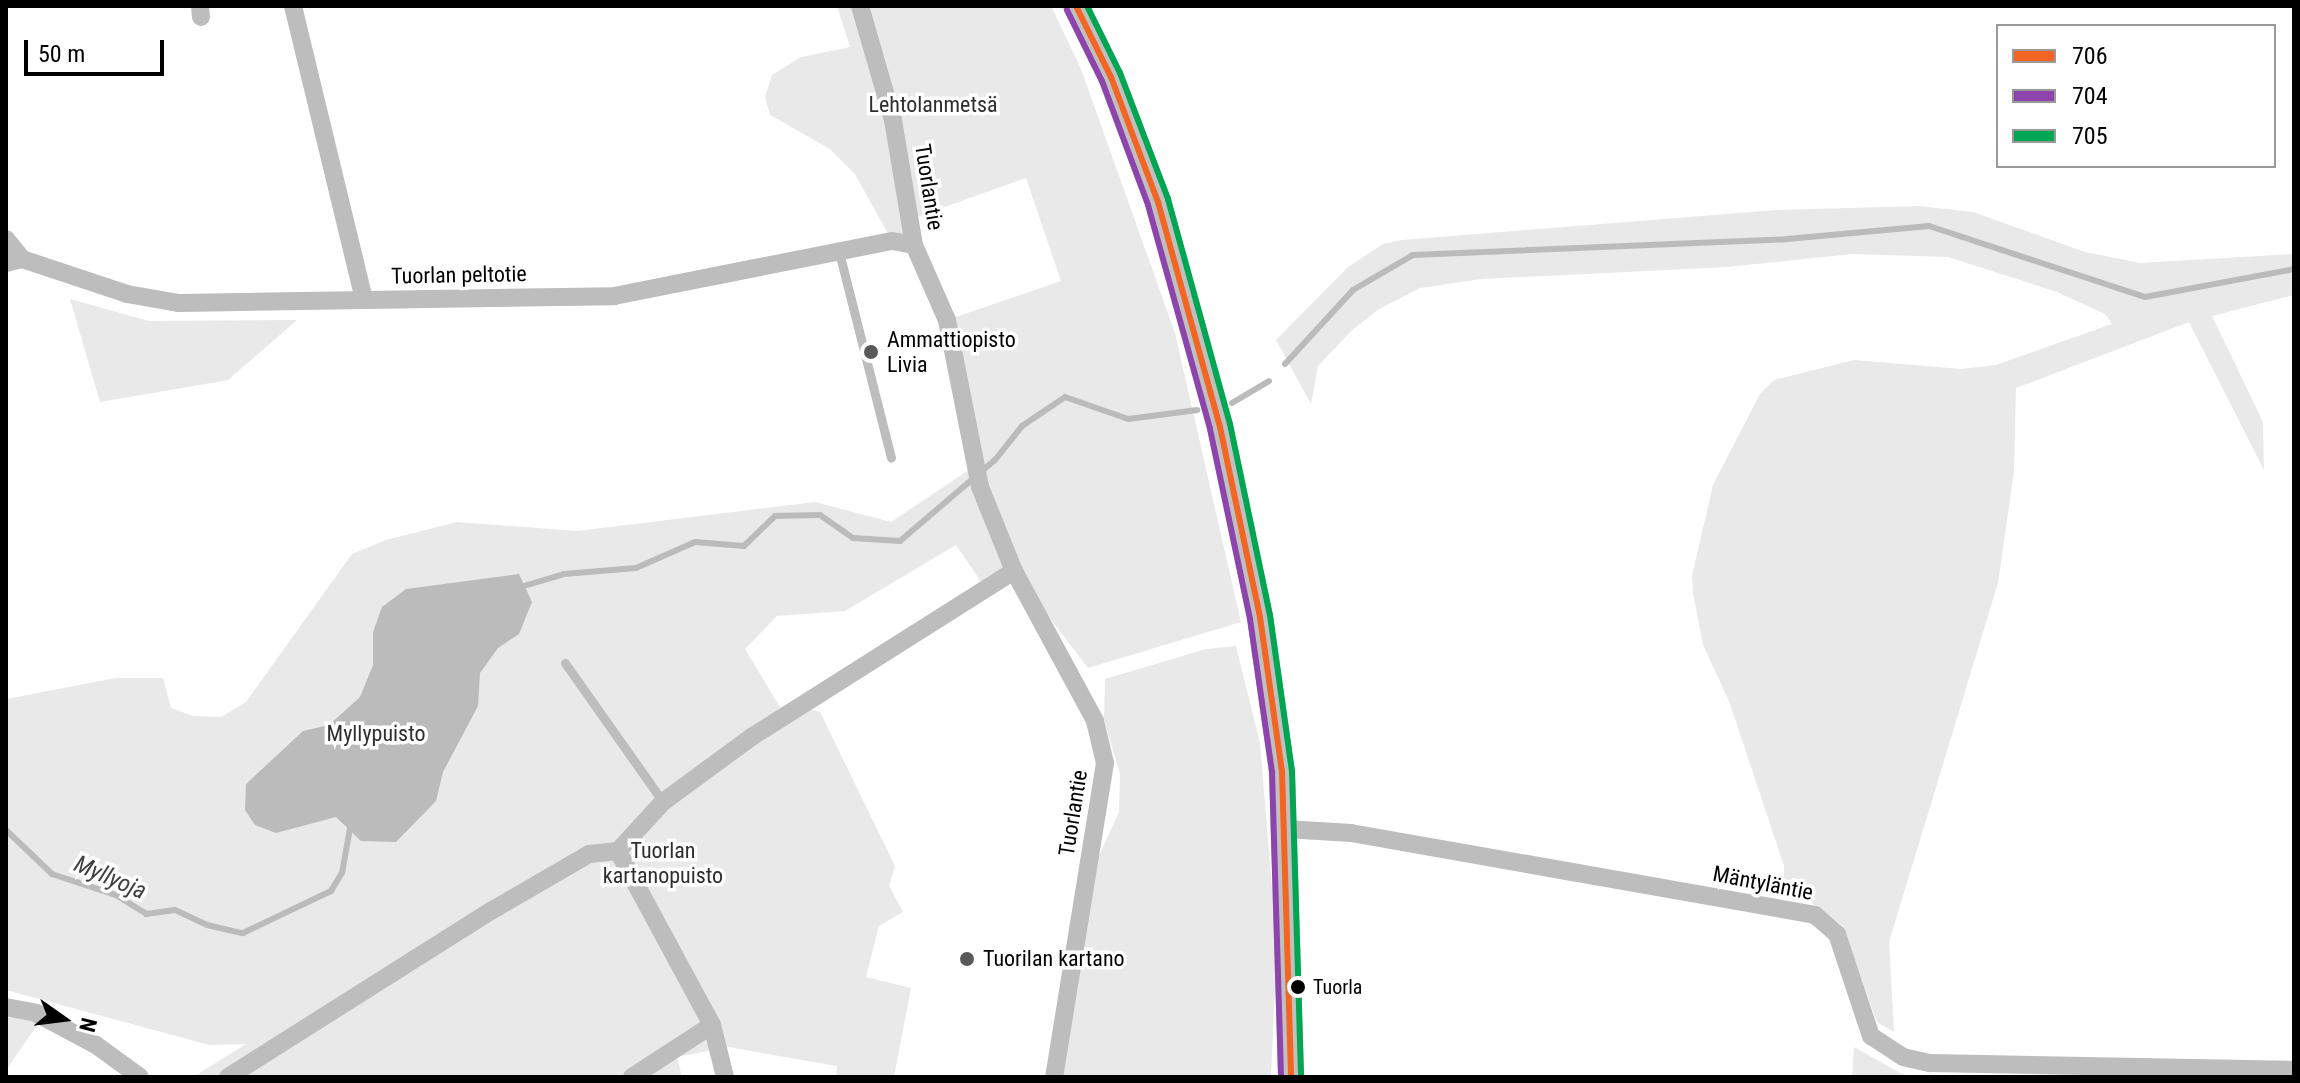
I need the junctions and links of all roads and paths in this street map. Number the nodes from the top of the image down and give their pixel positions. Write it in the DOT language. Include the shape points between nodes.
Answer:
graph roads {
  1 [pos="293,6"];
  2 [pos="860,6"];
  3 [pos="1076,6"];
  4 [pos="6,240"];
  5 [pos="914,245"];
  6 [pos="839,252"];
  7 [pos="14,261"];
  8 [pos="364,300"];
  9 [pos="891,458"];
  10 [pos="1014,571"];
  11 [pos="565,663"];
  12 [pos="663,802"];
  13 [pos="1285,829"];
  14 [pos="618,851"];
  15 [pos="6,1007"];
  16 [pos="712,1025"];
  17 [pos="2294,1070"];
  18 [pos="140,1077"];
  19 [pos="228,1077"];
  20 [pos="632,1077"];
  21 [pos="725,1077"];
  22 [pos="1054,1077"];
  23 [pos="1291,1077"];
  1 -- 8 [label="street"];
  2 -- 5 [label="street, Tuorlantie" via="893,120"];
  3 -- 13 [label="main road" via="1138,142 1217,413 1260,617"];
  4 -- 7 [label="street"];
  5 -- 6 [label="street, Tuorlan peltotie" via="892,241"];
  5 -- 10 [label="street, Tuorlantie" via="947,320 980,487"];
  6 -- 8 [label="street, Tuorlan peltotie" via="614,296"];
  6 -- 9 [label="lane"];
  7 -- 8 [label="street, Tuorlan peltotie" via="179,303"];
  10 -- 12 [label="street" via="753,736"];
  10 -- 22 [label="street, Tuorlantie" via="1095,721 1105,763"];
  11 -- 12 [label="lane"];
  12 -- 14 [label="street"];
  13 -- 17 [label="street, Mäntyläntie" via="1351,833 1815,915 1837,934 1871,1036 1903,1057 1930,1063"];
  13 -- 23 [label="main road"];
  14 -- 16 [label="street"];
  14 -- 19 [label="street" via="589,854"];
  15 -- 18 [label="street" via="36,1013 96,1045"];
  16 -- 20 [label="street"];
  16 -- 21 [label="street"];
}
